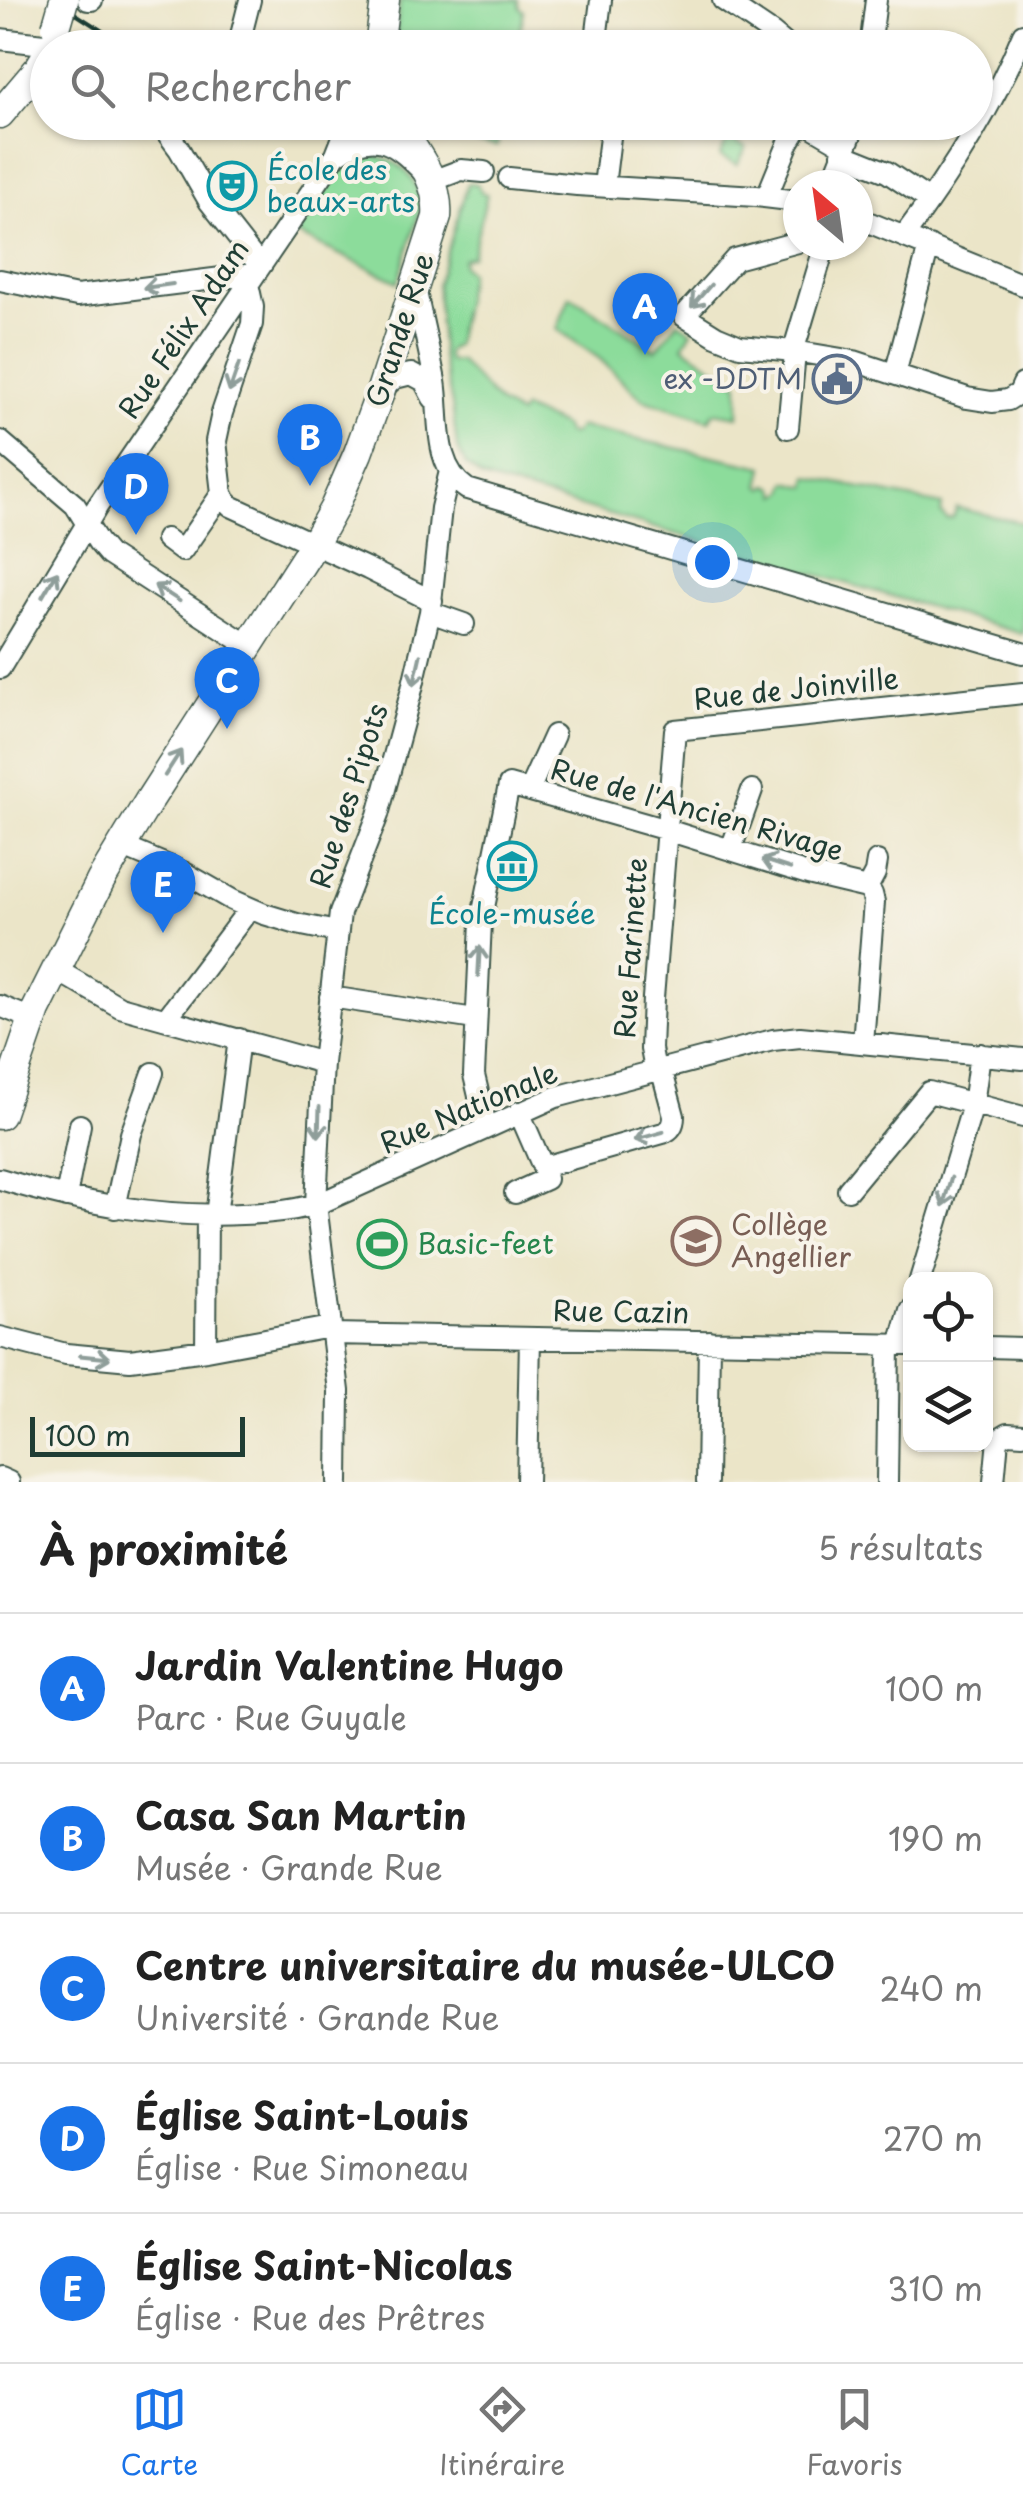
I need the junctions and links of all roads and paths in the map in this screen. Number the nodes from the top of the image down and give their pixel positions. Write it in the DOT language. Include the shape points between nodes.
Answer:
graph roads {
  1 [pos="64,0"];
  2 [pos="250,0"];
  3 [pos="601,0"];
  4 [pos="722,0"];
  5 [pos="876,0"];
  6 [pos="59,30"];
  7 [pos="242,30"];
  8 [pos="598,30"];
  9 [pos="767,30"];
  10 [pos="872,30"];
  11 [pos="1023,34"];
  12 [pos="0,39"];
  13 [pos="30,42"];
  14 [pos="30,79"];
  15 [pos="993,100"];
  16 [pos="0,114"];
  17 [pos="172,140"];
  18 [pos="341,140"];
  19 [pos="407,140"];
  20 [pos="609,140"];
  21 [pos="790,140"];
  22 [pos="829,140"];
  23 [pos="848,140"];
  24 [pos="970,140"];
  25 [pos="844,150"];
  26 [pos="336,155"];
  27 [pos="837,170"];
  28 [pos="484,172"];
  29 [pos="510,178"];
  30 [pos="432,180"];
  31 [pos="604,186"];
  32 [pos="782,199"];
  33 [pos="927,199"];
  34 [pos="873,224"];
  35 [pos="904,236"];
  36 [pos="783,246"];
  37 [pos="927,250"];
  38 [pos="820,260"];
  39 [pos="254,274"];
  40 [pos="0,280"];
  41 [pos="1023,285"];
  42 [pos="415,286"];
  43 [pos="794,351"];
  44 [pos="895,374"];
  45 [pos="381,390"];
  46 [pos="1019,391"];
  47 [pos="436,410"];
  48 [pos="788,428"];
  49 [pos="0,441"];
  50 [pos="450,471"];
  51 [pos="222,493"];
  52 [pos="88,523"];
  53 [pos="166,539"];
  54 [pos="314,544"];
  55 [pos="431,607"];
  56 [pos="464,624"];
  57 [pos="9,634"];
  58 [pos="248,646"];
  59 [pos="1023,653"];
  60 [pos="0,668"];
  61 [pos="1023,693"];
  62 [pos="554,735"];
  63 [pos="519,788"];
  64 [pos="752,790"];
  65 [pos="667,830"];
  66 [pos="121,846"];
  67 [pos="731,850"];
  68 [pos="877,861"];
  69 [pos="868,889"];
  70 [pos="250,908"];
  71 [pos="337,932"];
  72 [pos="56,969"];
  73 [pos="330,997"];
  74 [pos="0,1006"];
  75 [pos="476,1019"];
  76 [pos="32,1020"];
  77 [pos="166,1020"];
  78 [pos="238,1039"];
  79 [pos="864,1042"];
  80 [pos="980,1054"];
  81 [pos="1023,1058"];
  82 [pos="323,1063"];
  83 [pos="658,1069"];
  84 [pos="153,1073"];
  85 [pos="974,1105"];
  86 [pos="519,1112"];
  87 [pos="0,1115"];
  88 [pos="1023,1117"];
  89 [pos="80,1125"];
  90 [pos="486,1126"];
  91 [pos="543,1166"];
  92 [pos="0,1179"];
  93 [pos="848,1190"];
  94 [pos="515,1193"];
  95 [pos="66,1197"];
  96 [pos="316,1204"];
  97 [pos="115,1208"];
  98 [pos="212,1215"];
  99 [pos="922,1272"];
  100 [pos="330,1330"];
  101 [pos="0,1337"];
  102 [pos="530,1338"];
  103 [pos="709,1342"];
  104 [pos="900,1345"];
  105 [pos="993,1347"];
  106 [pos="1023,1348"];
  107 [pos="206,1350"];
  108 [pos="1023,1434"];
  109 [pos="0,1478"];
  110 [pos="9,1482"];
  111 [pos="338,1482"];
  112 [pos="527,1482"];
  113 [pos="707,1482"];
  114 [pos="887,1482"];
  115 [pos="994,1482"];
  1 -- 6 [label="main road, bridge"];
  2 -- 7 [label="street"];
  3 -- 8 [label="street"];
  4 -- 9 [label="street"];
  5 -- 10 [label="street"];
  11 -- 15 [label="street"];
  12 -- 13 [label="street"];
  14 -- 16 [label="main road"];
  17 -- 39 [label="street"];
  18 -- 26 [label="street, Rue Félix Adam"];
  19 -- 30 [label="main road"];
  20 -- 31 [label="street"];
  21 -- 32 [label="street"];
  22 -- 25 [label="street"];
  23 -- 25 [label="street"];
  24 -- 33 [label="street"];
  25 -- 27 [label="street"];
  25 -- 33 [label="street"];
  26 -- 30 [label="street" via="356,143 382,140"];
  26 -- 39 [label="street, Rue Félix Adam"];
  28 -- 30 [label="street" via="461,170"];
  29 -- 31 [label="street"];
  30 -- 42 [label="main road, Grande Rue" via="436,217"];
  31 -- 32 [label="street"];
  33 -- 35 [label="street"];
  34 -- 35 [label="street"];
  35 -- 37 [label="street"];
  36 -- 43 [label="street, one-way" via="735,260 684,316 740,346"];
  37 -- 41 [label="street"];
  37 -- 44 [label="street"];
  38 -- 43 [label="street"];
  39 -- 40 [label="street, one-way" via="77,296"];
  39 -- 51 [label="street, one-way" via="252,324 216,441"];
  39 -- 52 [label="street, Rue Félix Adam"];
  42 -- 45 [label="main road, Grande Rue"];
  42 -- 47 [label="street, Rue des Pipots"];
  43 -- 44 [label="street"];
  43 -- 48 [label="street"];
  44 -- 46 [label="street" via="992,402"];
  45 -- 47 [label="street, Rue des Pipots" via="415,375 427,385"];
  45 -- 54 [label="main road, Grande Rue"];
  47 -- 50 [label="street, Rue des Pipots"];
  49 -- 52 [label="street"];
  50 -- 55 [label="street, Rue des Pipots"];
  50 -- 59 [label="street" via="472,492"];
  51 -- 53 [label="street" via="182,551"];
  51 -- 54 [label="street" via="231,506"];
  57 -- 52 [label="street, Rue Félix Adam, one-way"];
  58 -- 52 [label="street, one-way" via="109,554"];
  54 -- 55 [label="street"];
  54 -- 58 [label="main road, Grande Rue"];
  55 -- 56 [label="street"];
  55 -- 71 [label="street, Rue des Pipots, one-way" via="378,815"];
  57 -- 60 [label="street, Rue Félix Adam"];
  66 -- 58 [label="main road, Grande Rue, one-way"];
  61 -- 65 [label="street, Rue de Joinville" via="675,730"];
  62 -- 63 [label="street"];
  63 -- 65 [label="street, Rue de l'Ancien Rivage"];
  75 -- 63 [label="street, one-way" via="482,915"];
  64 -- 67 [label="street"];
  65 -- 67 [label="street, Rue de l'Ancien Rivage"];
  65 -- 83 [label="street, Rue Farinette" via="651,1049"];
  66 -- 70 [label="street"];
  66 -- 72 [label="main road, Grande Rue"];
  69 -- 67 [label="street, Rue de l'Ancien Rivage, one-way"];
  68 -- 69 [label="street"];
  69 -- 79 [label="street" via="874,902"];
  70 -- 71 [label="street"];
  70 -- 77 [label="street"];
  71 -- 73 [label="street, Rue des Pipots"];
  72 -- 76 [label="main road, Grande Rue"];
  72 -- 77 [label="street" via="115,1006"];
  73 -- 75 [label="street"];
  73 -- 82 [label="street, Rue des Pipots"];
  74 -- 76 [label="street"];
  75 -- 90 [label="street" via="474,1075"];
  76 -- 87 [label="main road, Grande Rue"];
  77 -- 78 [label="street"];
  78 -- 82 [label="street"];
  78 -- 98 [label="street"];
  79 -- 80 [label="street, Rue Nationale"];
  79 -- 83 [label="street, Rue Nationale" via="781,1038"];
  80 -- 81 [label="street, Rue Nationale"];
  80 -- 85 [label="street"];
  82 -- 96 [label="street, Rue des Pipots, one-way"];
  83 -- 86 [label="street, Rue Nationale"];
  83 -- 91 [label="street, Rue Farinette, one-way" via="674,1116 670,1129"];
  84 -- 97 [label="street"];
  85 -- 88 [label="street"];
  85 -- 93 [label="street" via="929,1092"];
  85 -- 99 [label="street, one-way"];
  86 -- 90 [label="street, Rue Nationale"];
  86 -- 91 [label="street"];
  89 -- 95 [label="street"];
  90 -- 96 [label="street, Rue Nationale"];
  91 -- 94 [label="street" via="546,1179"];
  92 -- 95 [label="street, Rue Nationale"];
  95 -- 97 [label="street, Rue Nationale"];
  96 -- 98 [label="street, Rue Nationale"];
  96 -- 100 [label="street, Rue des Pipots"];
  97 -- 98 [label="street, Rue Nationale"];
  98 -- 107 [label="street"];
  100 -- 102 [label="street, Rue Cazin"];
  100 -- 107 [label="street, Rue Cazin"];
  100 -- 111 [label="street, Rue des Pipots"];
  101 -- 107 [label="street, Rue Cazin, one-way" via="114,1359"];
  102 -- 103 [label="street, Rue Cazin"];
  102 -- 112 [label="street"];
  103 -- 104 [label="street, Rue Cazin"];
  103 -- 113 [label="street"];
  104 -- 114 [label="street"];
  105 -- 106 [label="street"];
  108 -- 115 [label="street" via="998,1439"];
  109 -- 110 [label="street"];
}
